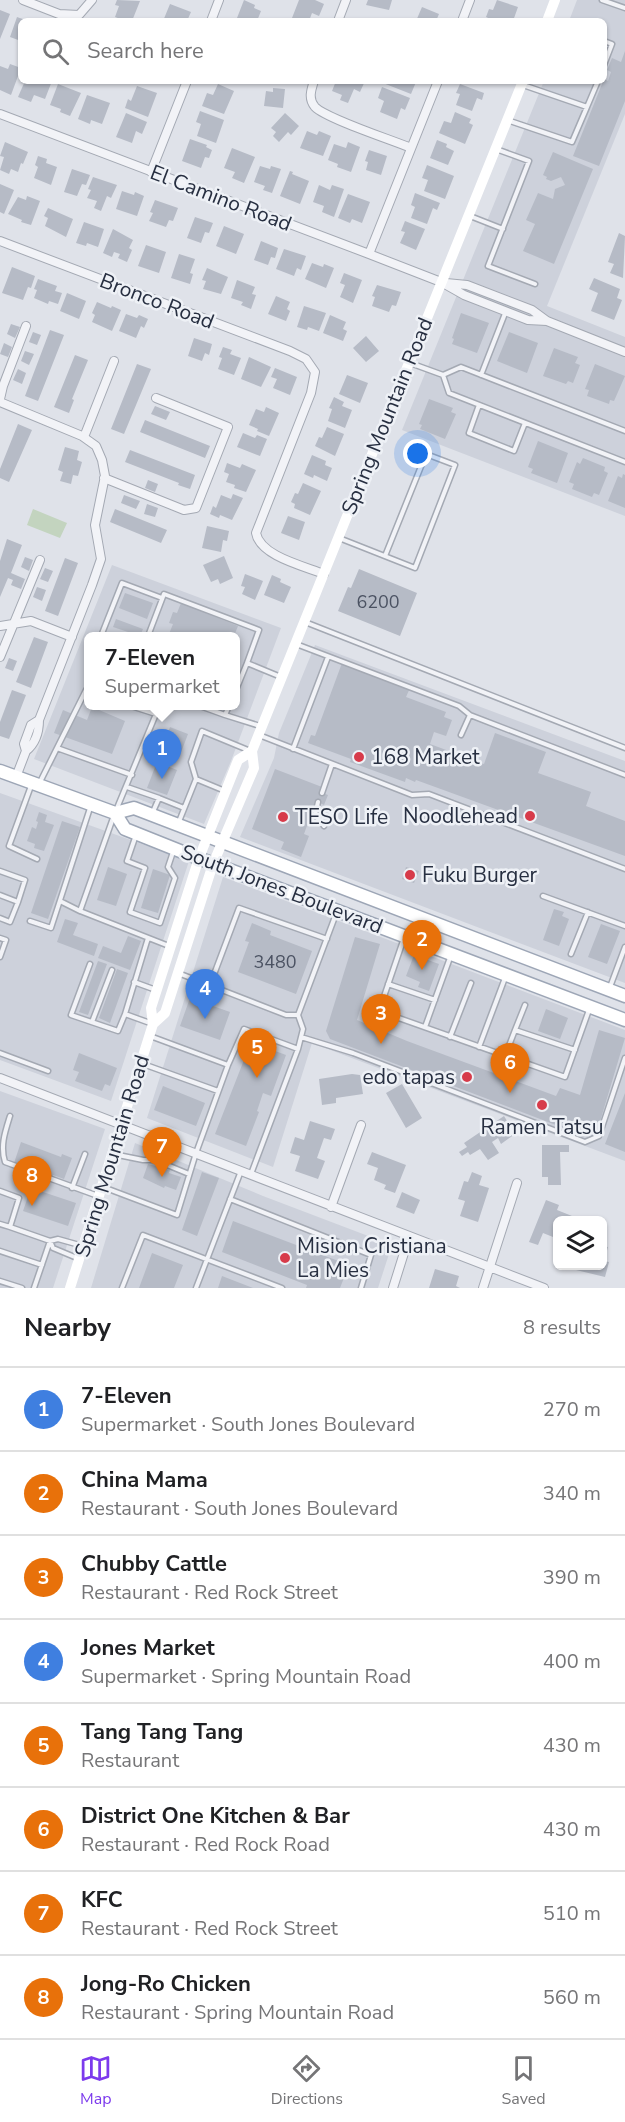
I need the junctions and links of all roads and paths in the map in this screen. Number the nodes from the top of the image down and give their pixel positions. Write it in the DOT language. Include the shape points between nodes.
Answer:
graph roads {
  1 [pos="23,0"];
  2 [pos="92,0"];
  3 [pos="219,0"];
  4 [pos="346,0"];
  5 [pos="470,0"];
  6 [pos="555,0"];
  7 [pos="602,0"];
  8 [pos="625,8"];
  9 [pos="212,18"];
  10 [pos="339,18"];
  11 [pos="463,18"];
  12 [pos="550,18"];
  13 [pos="607,42"];
  14 [pos="607,57"];
  15 [pos="186,84"];
  16 [pos="313,84"];
  17 [pos="437,84"];
  18 [pos="522,84"];
  19 [pos="525,84"];
  20 [pos="597,84"];
  21 [pos="587,107"];
  22 [pos="0,114"];
  23 [pos="507,120"];
  24 [pos="411,148"];
  25 [pos="495,149"];
  26 [pos="151,172"];
  27 [pos="468,216"];
  28 [pos="503,229"];
  29 [pos="0,241"];
  30 [pos="369,254"];
  31 [pos="441,282"];
  32 [pos="535,284"];
  33 [pos="506,311"];
  34 [pos="547,321"];
  35 [pos="26,326"];
  36 [pos="625,352"];
  37 [pos="114,361"];
  38 [pos="409,363"];
  39 [pos="443,375"];
  40 [pos="481,375"];
  41 [pos="156,398"];
  42 [pos="0,400"];
  43 [pos="479,405"];
  44 [pos="525,423"];
  45 [pos="625,431"];
  46 [pos="84,437"];
  47 [pos="625,462"];
  48 [pos="104,478"];
  49 [pos="338,538"];
  50 [pos="385,556"];
  51 [pos="40,560"];
  52 [pos="324,574"];
  53 [pos="163,598"];
  54 [pos="304,622"];
  55 [pos="14,623"];
  56 [pos="0,626"];
  57 [pos="103,632"];
  58 [pos="150,632"];
  59 [pos="72,637"];
  60 [pos="295,644"];
  61 [pos="0,657"];
  62 [pos="328,657"];
  63 [pos="247,663"];
  64 [pos="282,677"];
  65 [pos="240,680"];
  66 [pos="84,694"];
  67 [pos="145,710"];
  68 [pos="212,710"];
  69 [pos="227,710"];
  70 [pos="225,715"];
  71 [pos="470,715"];
  72 [pos="260,731"];
  73 [pos="461,735"];
  74 [pos="57,748"];
  75 [pos="625,748"];
  76 [pos="293,749"];
  77 [pos="252,751"];
  78 [pos="333,764"];
  79 [pos="1,775"];
  80 [pos="132,775"];
  81 [pos="625,776"];
  82 [pos="16,777"];
  83 [pos="196,779"];
  84 [pos="36,784"];
  85 [pos="127,787"];
  86 [pos="226,791"];
  87 [pos="322,793"];
  88 [pos="159,798"];
  89 [pos="318,802"];
  90 [pos="91,805"];
  91 [pos="184,808"];
  92 [pos="115,813"];
  93 [pos="152,815"];
  94 [pos="177,825"];
  95 [pos="324,826"];
  96 [pos="137,833"];
  97 [pos="207,837"];
  98 [pos="223,843"];
  99 [pos="175,848"];
  100 [pos="199,858"];
  101 [pos="37,859"];
  102 [pos="213,864"];
  103 [pos="625,869"];
  104 [pos="0,870"];
  105 [pos="0,895"];
  106 [pos="543,896"];
  107 [pos="18,902"];
  108 [pos="60,902"];
  109 [pos="337,910"];
  110 [pos="80,911"];
  111 [pos="588,912"];
  112 [pos="0,918"];
  113 [pos="30,921"];
  114 [pos="625,926"];
  115 [pos="405,936"];
  116 [pos="0,938"];
  117 [pos="148,938"];
  118 [pos="327,939"];
  119 [pos="170,947"];
  120 [pos="625,947"];
  121 [pos="506,952"];
  122 [pos="452,954"];
  123 [pos="571,954"];
  124 [pos="0,957"];
  125 [pos="90,964"];
  126 [pos="112,970"];
  127 [pos="178,973"];
  128 [pos="506,974"];
  129 [pos="134,982"];
  130 [pos="471,983"];
  131 [pos="388,984"];
  132 [pos="210,985"];
  133 [pos="156,990"];
  134 [pos="608,990"];
  135 [pos="625,996"];
  136 [pos="435,1000"];
  137 [pos="525,1005"];
  138 [pos="590,1006"];
  139 [pos="125,1014"];
  140 [pos="298,1015"];
  141 [pos="625,1020"];
  142 [pos="92,1022"];
  143 [pos="153,1024"];
  144 [pos="425,1028"];
  145 [pos="515,1030"];
  146 [pos="149,1036"];
  147 [pos="301,1037"];
  148 [pos="450,1037"];
  149 [pos="479,1047"];
  150 [pos="298,1049"];
  151 [pos="575,1050"];
  152 [pos="0,1053"];
  153 [pos="505,1056"];
  154 [pos="625,1058"];
  155 [pos="141,1063"];
  156 [pos="228,1065"];
  157 [pos="48,1071"];
  158 [pos="0,1078"];
  159 [pos="218,1091"];
  160 [pos="10,1116"];
  161 [pos="122,1125"];
  162 [pos="361,1125"];
  163 [pos="196,1153"];
  164 [pos="85,1154"];
  165 [pos="112,1154"];
  166 [pos="241,1170"];
  167 [pos="189,1174"];
  168 [pos="251,1174"];
  169 [pos="516,1183"];
  170 [pos="72,1188"];
  171 [pos="0,1191"];
  172 [pos="101,1192"];
  173 [pos="230,1200"];
  174 [pos="331,1207"];
  175 [pos="0,1224"];
  176 [pos="10,1227"];
  177 [pos="409,1237"];
  178 [pos="50,1241"];
  179 [pos="83,1246"];
  180 [pos="0,1251"];
  181 [pos="80,1260"];
  182 [pos="207,1260"];
  183 [pos="42,1265"];
  184 [pos="489,1268"];
  185 [pos="0,1281"];
  186 [pos="22,1288"];
  187 [pos="34,1288"];
  188 [pos="70,1288"];
  189 [pos="122,1288"];
  190 [pos="196,1288"];
  191 [pos="282,1288"];
  192 [pos="362,1288"];
  193 [pos="393,1288"];
  194 [pos="483,1288"];
  195 [pos="544,1288"];
  1 -- 2 [label="street" via="59,14 79,15"];
  3 -- 9 [label="street"];
  4 -- 10 [label="street"];
  5 -- 11 [label="street"];
  6 -- 12 [label="main road"];
  7 -- 8 [label="lane"];
  13 -- 14 [label="lane" via="612,44"];
  15 -- 26 [label="street"];
  16 -- 24 [label="street" via="310,92 316,108"];
  17 -- 24 [label="street"];
  18 -- 23 [label="main road, Spring Mountain Road"];
  19 -- 21 [label="lane"];
  20 -- 21 [label="lane"];
  21 -- 23 [label="lane" via="572,142"];
  22 -- 26 [label="street, El Camino Road"];
  23 -- 25 [label="main road, Spring Mountain Road"];
  24 -- 30 [label="street"];
  25 -- 27 [label="main road, Spring Mountain Road"];
  25 -- 28 [label="lane" via="529,161"];
  26 -- 30 [label="street, El Camino Road"];
  27 -- 28 [label="lane"];
  27 -- 31 [label="main road, Spring Mountain Road"];
  28 -- 32 [label="lane" via="488,266"];
  29 -- 52 [label="street, Bronco Road" via="290,351 312,365 315,372 310,393 256,533 261,546"];
  30 -- 31 [label="street, El Camino Road"];
  31 -- 33 [label="street, El Camino Road"];
  31 -- 34 [label="street, El Camino Road" via="467,285 532,310"];
  31 -- 38 [label="main road, Spring Mountain Road"];
  33 -- 34 [label="street, El Camino Road" via="528,320"];
  33 -- 40 [label="lane"];
  34 -- 36 [label="street, El Camino Road"];
  35 -- 42 [label="street"];
  37 -- 46 [label="street"];
  38 -- 39 [label="lane"];
  38 -- 49 [label="main road, Spring Mountain Road"];
  39 -- 40 [label="lane" via="461,367"];
  39 -- 43 [label="lane" via="449,393"];
  40 -- 45 [label="lane"];
  41 -- 48 [label="street" via="228,427 196,508 184,510"];
  42 -- 46 [label="street"];
  43 -- 44 [label="lane"];
  43 -- 44 [label="lane" via="469,433 487,441 514,451"];
  44 -- 47 [label="lane"];
  46 -- 48 [label="street" via="99,453"];
  48 -- 59 [label="street" via="95,525 100,559"];
  49 -- 50 [label="lane"];
  49 -- 52 [label="main road, Spring Mountain Road"];
  50 -- 50 [label="lane" via="415,568 455,465 426,454"];
  51 -- 55 [label="street"];
  52 -- 54 [label="main road, Spring Mountain Road"];
  53 -- 57 [label="lane" via="122,583"];
  53 -- 58 [label="lane"];
  53 -- 63 [label="lane" via="164,594 260,630"];
  54 -- 60 [label="main road, Spring Mountain Road"];
  54 -- 75 [label="lane"];
  55 -- 56 [label="street"];
  55 -- 59 [label="street" via="31,621"];
  55 -- 61 [label="street"];
  59 -- 82 [label="street" via="39,720 31,725"];
  60 -- 62 [label="lane"];
  60 -- 64 [label="main road, Spring Mountain Road"];
  62 -- 71 [label="lane" via="459,706"];
  62 -- 76 [label="lane"];
  63 -- 64 [label="lane"];
  63 -- 65 [label="lane"];
  64 -- 72 [label="main road, Spring Mountain Road"];
  66 -- 74 [label="lane"];
  67 -- 80 [label="lane" via="156,714"];
  68 -- 70 [label="lane"];
  69 -- 70 [label="lane"];
  70 -- 72 [label="lane"];
  71 -- 73 [label="lane"];
  71 -- 81 [label="lane"];
  72 -- 76 [label="lane"];
  72 -- 77 [label="main road, Spring Mountain Road"];
  74 -- 80 [label="lane"];
  74 -- 84 [label="lane"];
  76 -- 78 [label="lane"];
  77 -- 83 [label="lane" via="202,731 191,762"];
  77 -- 86 [label="main road, Spring Mountain Road" via="238,760"];
  77 -- 98 [label="main road, Spring Mountain Road" via="254,768"];
  78 -- 87 [label="lane"];
  78 -- 103 [label="lane" via="412,795 429,794"];
  79 -- 82 [label="main road, South Jones Boulevard"];
  80 -- 85 [label="lane"];
  82 -- 84 [label="main road, South Jones Boulevard"];
  83 -- 86 [label="lane"];
  83 -- 91 [label="lane"];
  84 -- 90 [label="main road, South Jones Boulevard"];
  84 -- 101 [label="lane" via="9,846"];
  85 -- 88 [label="lane"];
  85 -- 92 [label="lane"];
  86 -- 97 [label="main road, Spring Mountain Road"];
  88 -- 91 [label="lane"];
  88 -- 93 [label="lane"];
  89 -- 95 [label="lane" via="315,815"];
  90 -- 92 [label="main road, South Jones Boulevard"];
  90 -- 108 [label="lane"];
  91 -- 94 [label="lane"];
  92 -- 93 [label="main road, South Jones Boulevard" via="134,808"];
  92 -- 96 [label="main road, South Jones Boulevard" via="125,829"];
  92 -- 110 [label="lane"];
  93 -- 94 [label="main road, South Jones Boulevard"];
  94 -- 97 [label="main road, South Jones Boulevard"];
  96 -- 99 [label="main road, South Jones Boulevard"];
  96 -- 99 [label="lane" via="127,861 145,868 130,912 160,923 175,878 168,867"];
  97 -- 98 [label="main road, South Jones Boulevard"];
  97 -- 100 [label="main road, Spring Mountain Road"];
  98 -- 102 [label="main road, Spring Mountain Road"];
  98 -- 121 [label="main road, South Jones Boulevard"];
  99 -- 100 [label="main road, South Jones Boulevard"];
  100 -- 102 [label="main road, South Jones Boulevard"];
  100 -- 119 [label="main road, Spring Mountain Road"];
  102 -- 109 [label="main road, South Jones Boulevard"];
  102 -- 127 [label="main road, Spring Mountain Road"];
  104 -- 107 [label="lane" via="25,880"];
  105 -- 107 [label="lane"];
  106 -- 111 [label="lane"];
  107 -- 112 [label="lane" via="10,922"];
  108 -- 110 [label="lane"];
  108 -- 113 [label="lane" via="51,928"];
  109 -- 115 [label="main road, South Jones Boulevard"];
  109 -- 118 [label="lane"];
  110 -- 117 [label="lane"];
  111 -- 114 [label="lane"];
  111 -- 123 [label="lane"];
  115 -- 122 [label="main road, South Jones Boulevard"];
  115 -- 131 [label="lane"];
  116 -- 124 [label="lane" via="6,940"];
  117 -- 119 [label="lane"];
  117 -- 129 [label="lane"];
  118 -- 132 [label="lane" via="239,908"];
  118 -- 140 [label="lane"];
  119 -- 133 [label="main road, Spring Mountain Road"];
  120 -- 134 [label="lane"];
  121 -- 128 [label="main road"];
  121 -- 134 [label="main road, South Jones Boulevard"];
  122 -- 128 [label="main road, South Jones Boulevard"];
  122 -- 136 [label="lane"];
  125 -- 142 [label="lane" via="71,1015"];
  126 -- 142 [label="lane"];
  127 -- 132 [label="lane"];
  127 -- 143 [label="main road, Spring Mountain Road" via="165,1013"];
  128 -- 138 [label="main road, South Jones Boulevard"];
  128 -- 149 [label="lane"];
  129 -- 133 [label="lane"];
  129 -- 139 [label="lane"];
  130 -- 148 [label="lane"];
  131 -- 136 [label="lane"];
  131 -- 144 [label="lane" via="379,1011"];
  132 -- 140 [label="lane" via="286,1015"];
  133 -- 143 [label="main road, Spring Mountain Road" via="151,1008"];
  134 -- 135 [label="main road, South Jones Boulevard"];
  136 -- 144 [label="lane"];
  137 -- 145 [label="lane"];
  138 -- 141 [label="main road, South Jones Boulevard"];
  138 -- 151 [label="lane"];
  139 -- 142 [label="lane" via="118,1030"];
  139 -- 143 [label="lane"];
  140 -- 147 [label="lane" via="303,1029"];
  143 -- 146 [label="main road, Spring Mountain Road"];
  144 -- 148 [label="lane"];
  145 -- 151 [label="lane"];
  145 -- 153 [label="lane"];
  146 -- 155 [label="main road, Spring Mountain Road"];
  146 -- 156 [label="lane"];
  147 -- 150 [label="lane"];
  147 -- 154 [label="lane" via="353,1053 585,1142 599,1136"];
  148 -- 149 [label="lane"];
  149 -- 153 [label="lane"];
  150 -- 156 [label="lane" via="244,1029"];
  150 -- 168 [label="lane"];
  151 -- 153 [label="lane" via="565,1077"];
  152 -- 157 [label="lane"];
  155 -- 159 [label="lane"];
  155 -- 161 [label="main road, Spring Mountain Road"];
  156 -- 159 [label="lane"];
  158 -- 161 [label="street"];
  159 -- 163 [label="lane"];
  160 -- 170 [label="lane" via="2,1144 5,1162"];
  161 -- 163 [label="street"];
  161 -- 165 [label="main road, Spring Mountain Road"];
  162 -- 174 [label="street"];
  163 -- 166 [label="street"];
  163 -- 167 [label="lane"];
  164 -- 170 [label="lane"];
  165 -- 167 [label="lane" via="155,1160"];
  165 -- 172 [label="main road, Spring Mountain Road"];
  166 -- 168 [label="street"];
  166 -- 173 [label="lane"];
  167 -- 172 [label="lane" via="177,1215"];
  168 -- 174 [label="street"];
  169 -- 184 [label="street"];
  170 -- 172 [label="lane"];
  171 -- 176 [label="lane" via="19,1198"];
  172 -- 179 [label="main road, Spring Mountain Road"];
  173 -- 182 [label="lane"];
  173 -- 192 [label="lane" via="371,1255"];
  174 -- 177 [label="street"];
  175 -- 176 [label="lane"];
  176 -- 178 [label="lane"];
  177 -- 184 [label="street"];
  177 -- 193 [label="street"];
  178 -- 179 [label="lane" via="58,1239"];
  178 -- 181 [label="lane" via="53,1248"];
  178 -- 183 [label="lane"];
  179 -- 181 [label="main road, Spring Mountain Road"];
  180 -- 183 [label="lane"];
  181 -- 188 [label="main road, Spring Mountain Road"];
  182 -- 189 [label="lane" via="143,1235"];
  182 -- 190 [label="lane"];
  182 -- 191 [label="lane"];
  183 -- 187 [label="lane"];
  184 -- 194 [label="street"];
  184 -- 195 [label="street"];
  185 -- 186 [label="lane"];
}
